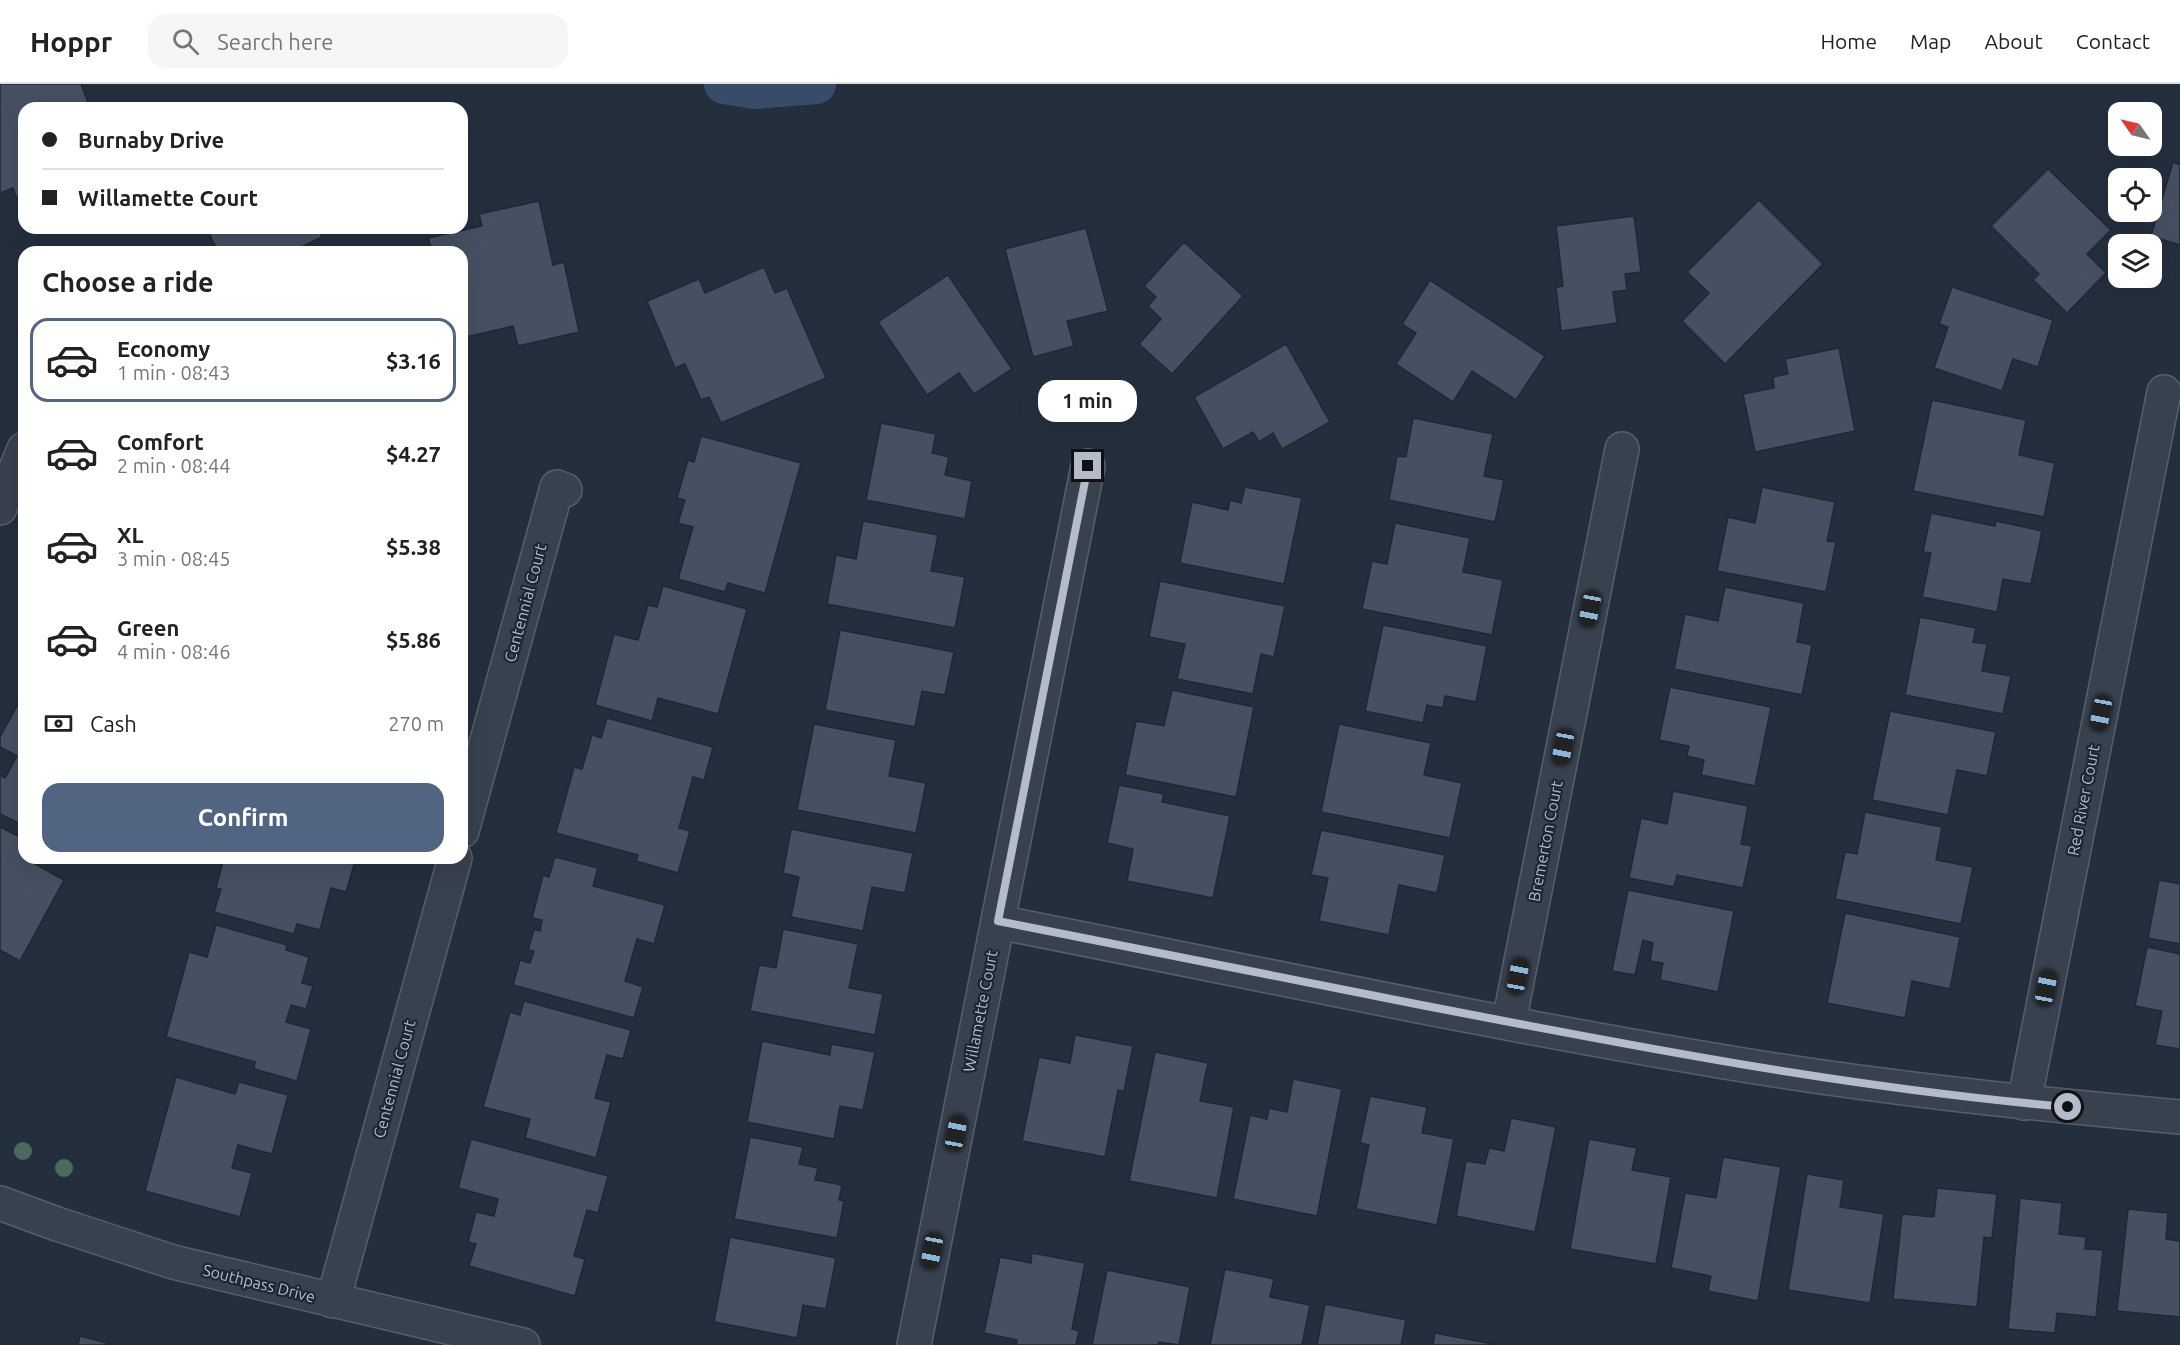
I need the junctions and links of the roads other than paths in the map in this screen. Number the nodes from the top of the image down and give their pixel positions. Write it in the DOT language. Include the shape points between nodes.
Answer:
graph roads {
  1 [pos="2164,392"];
  2 [pos="1622,449"];
  3 [pos="18,464"];
  4 [pos="1088,466"];
  5 [pos="565,490"];
  6 [pos="0,508"];
  7 [pos="468,809"];
  8 [pos="453,864"];
  9 [pos="998,921"];
  10 [pos="1509,1022"];
  11 [pos="2024,1103"];
  12 [pos="2180,1117"];
  13 [pos="0,1203"];
  14 [pos="333,1301"];
  15 [pos="523,1345"];
  16 [pos="914,1345"];
  1 -- 11 [label="street, Red River Court"];
  2 -- 10 [label="street, Bremerton Court"];
  3 -- 6 [label="street"];
  4 -- 9 [label="street, Willamette Court"];
  5 -- 7 [label="street, Centennial Court" via="557,487"];
  8 -- 14 [label="street, Centennial Court"];
  9 -- 10 [label="street"];
  9 -- 16 [label="street, Willamette Court"];
  10 -- 11 [label="street" via="1719,1061"];
  11 -- 12 [label="street"];
  13 -- 14 [label="street, Southpass Drive" via="173,1262"];
  14 -- 15 [label="street, Southpass Drive"];
}
